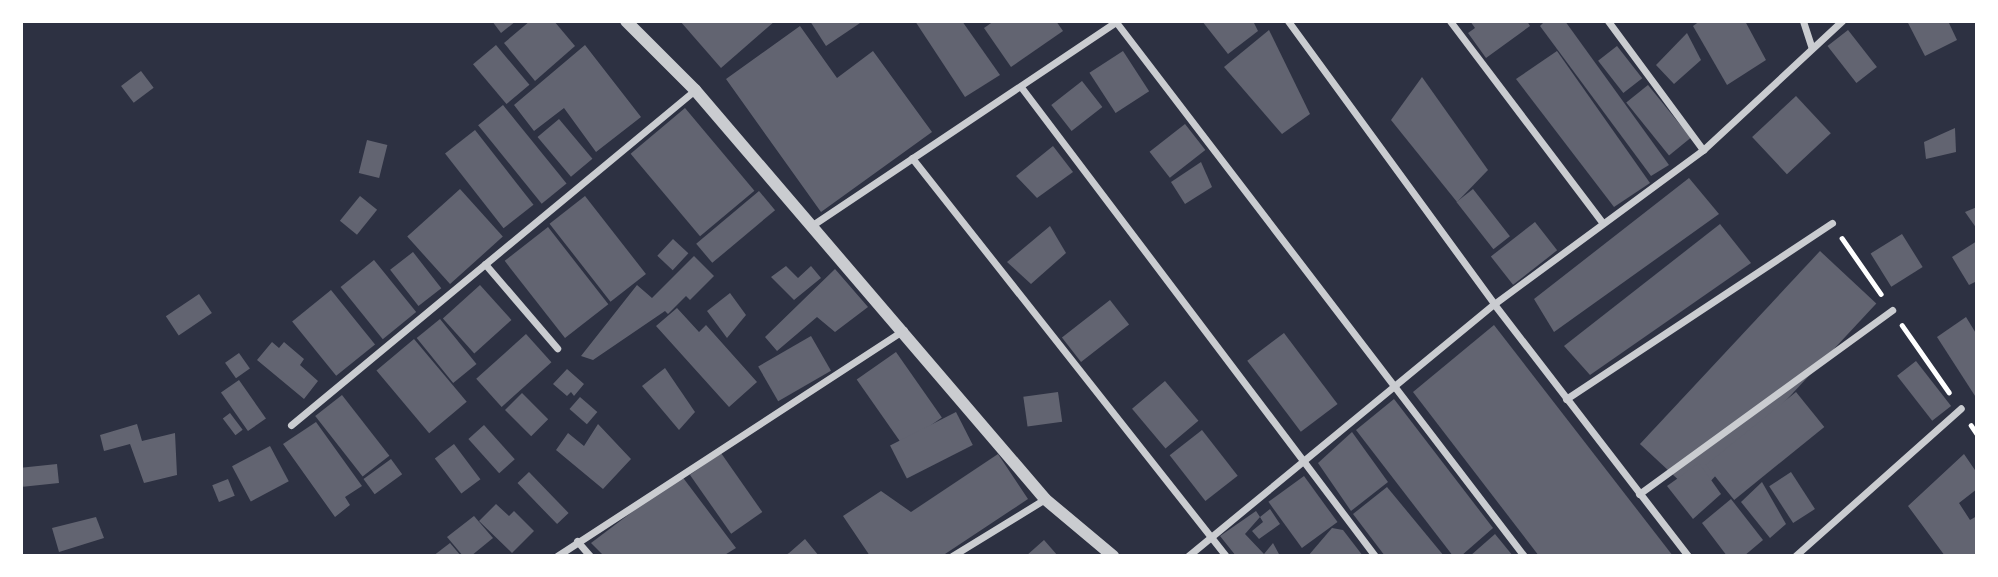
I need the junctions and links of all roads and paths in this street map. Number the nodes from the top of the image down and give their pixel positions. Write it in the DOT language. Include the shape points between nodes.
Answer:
graph roads {
  1 [pos="626,21"];
  2 [pos="1288,21"];
  3 [pos="1450,21"];
  4 [pos="1608,21"];
  5 [pos="1803,21"];
  6 [pos="1842,21"];
  7 [pos="1116,22"];
  8 [pos="1812,48"];
  9 [pos="1021,87"];
  10 [pos="695,90"];
  11 [pos="1703,150"];
  12 [pos="912,158"];
  13 [pos="1603,223"];
  14 [pos="1832,223"];
  15 [pos="811,226"];
  16 [pos="485,264"];
  17 [pos="1494,304"];
  18 [pos="1892,310"];
  19 [pos="904,329"];
  20 [pos="557,348"];
  21 [pos="1394,387"];
  22 [pos="1566,399"];
  23 [pos="1961,408"];
  24 [pos="292,425"];
  25 [pos="1303,462"];
  26 [pos="1639,494"];
  27 [pos="1045,499"];
  28 [pos="1212,537"];
  29 [pos="577,541"];
  30 [pos="556,556"];
  31 [pos="590,556"];
  32 [pos="952,556"];
  33 [pos="1112,556"];
  34 [pos="1188,556"];
  35 [pos="1226,556"];
  36 [pos="1375,556"];
  37 [pos="1524,556"];
  38 [pos="1688,556"];
  39 [pos="1795,556"];
  1 -- 10 [label="street"];
  2 -- 17 [label="street"];
  3 -- 13 [label="street"];
  4 -- 11 [label="street"];
  5 -- 8 [label="street"];
  6 -- 8 [label="street"];
  7 -- 9 [label="street"];
  7 -- 21 [label="street"];
  8 -- 11 [label="street"];
  9 -- 12 [label="street"];
  9 -- 25 [label="street"];
  10 -- 15 [label="street"];
  10 -- 16 [label="street"];
  11 -- 13 [label="street"];
  12 -- 15 [label="street"];
  12 -- 28 [label="street"];
  13 -- 17 [label="street"];
  14 -- 22 [label="street"];
  15 -- 19 [label="street"];
  16 -- 20 [label="street"];
  16 -- 24 [label="street"];
  17 -- 21 [label="street"];
  17 -- 22 [label="street"];
  18 -- 26 [label="street"];
  19 -- 27 [label="street"];
  19 -- 29 [label="street"];
  21 -- 25 [label="street"];
  21 -- 37 [label="street"];
  22 -- 26 [label="street"];
  23 -- 39 [label="street"];
  25 -- 28 [label="street"];
  25 -- 36 [label="street"];
  26 -- 38 [label="street"];
  27 -- 32 [label="street"];
  27 -- 33 [label="street"];
  28 -- 34 [label="street"];
  28 -- 35 [label="street"];
  29 -- 30 [label="street"];
  29 -- 31 [label="street"];
}
